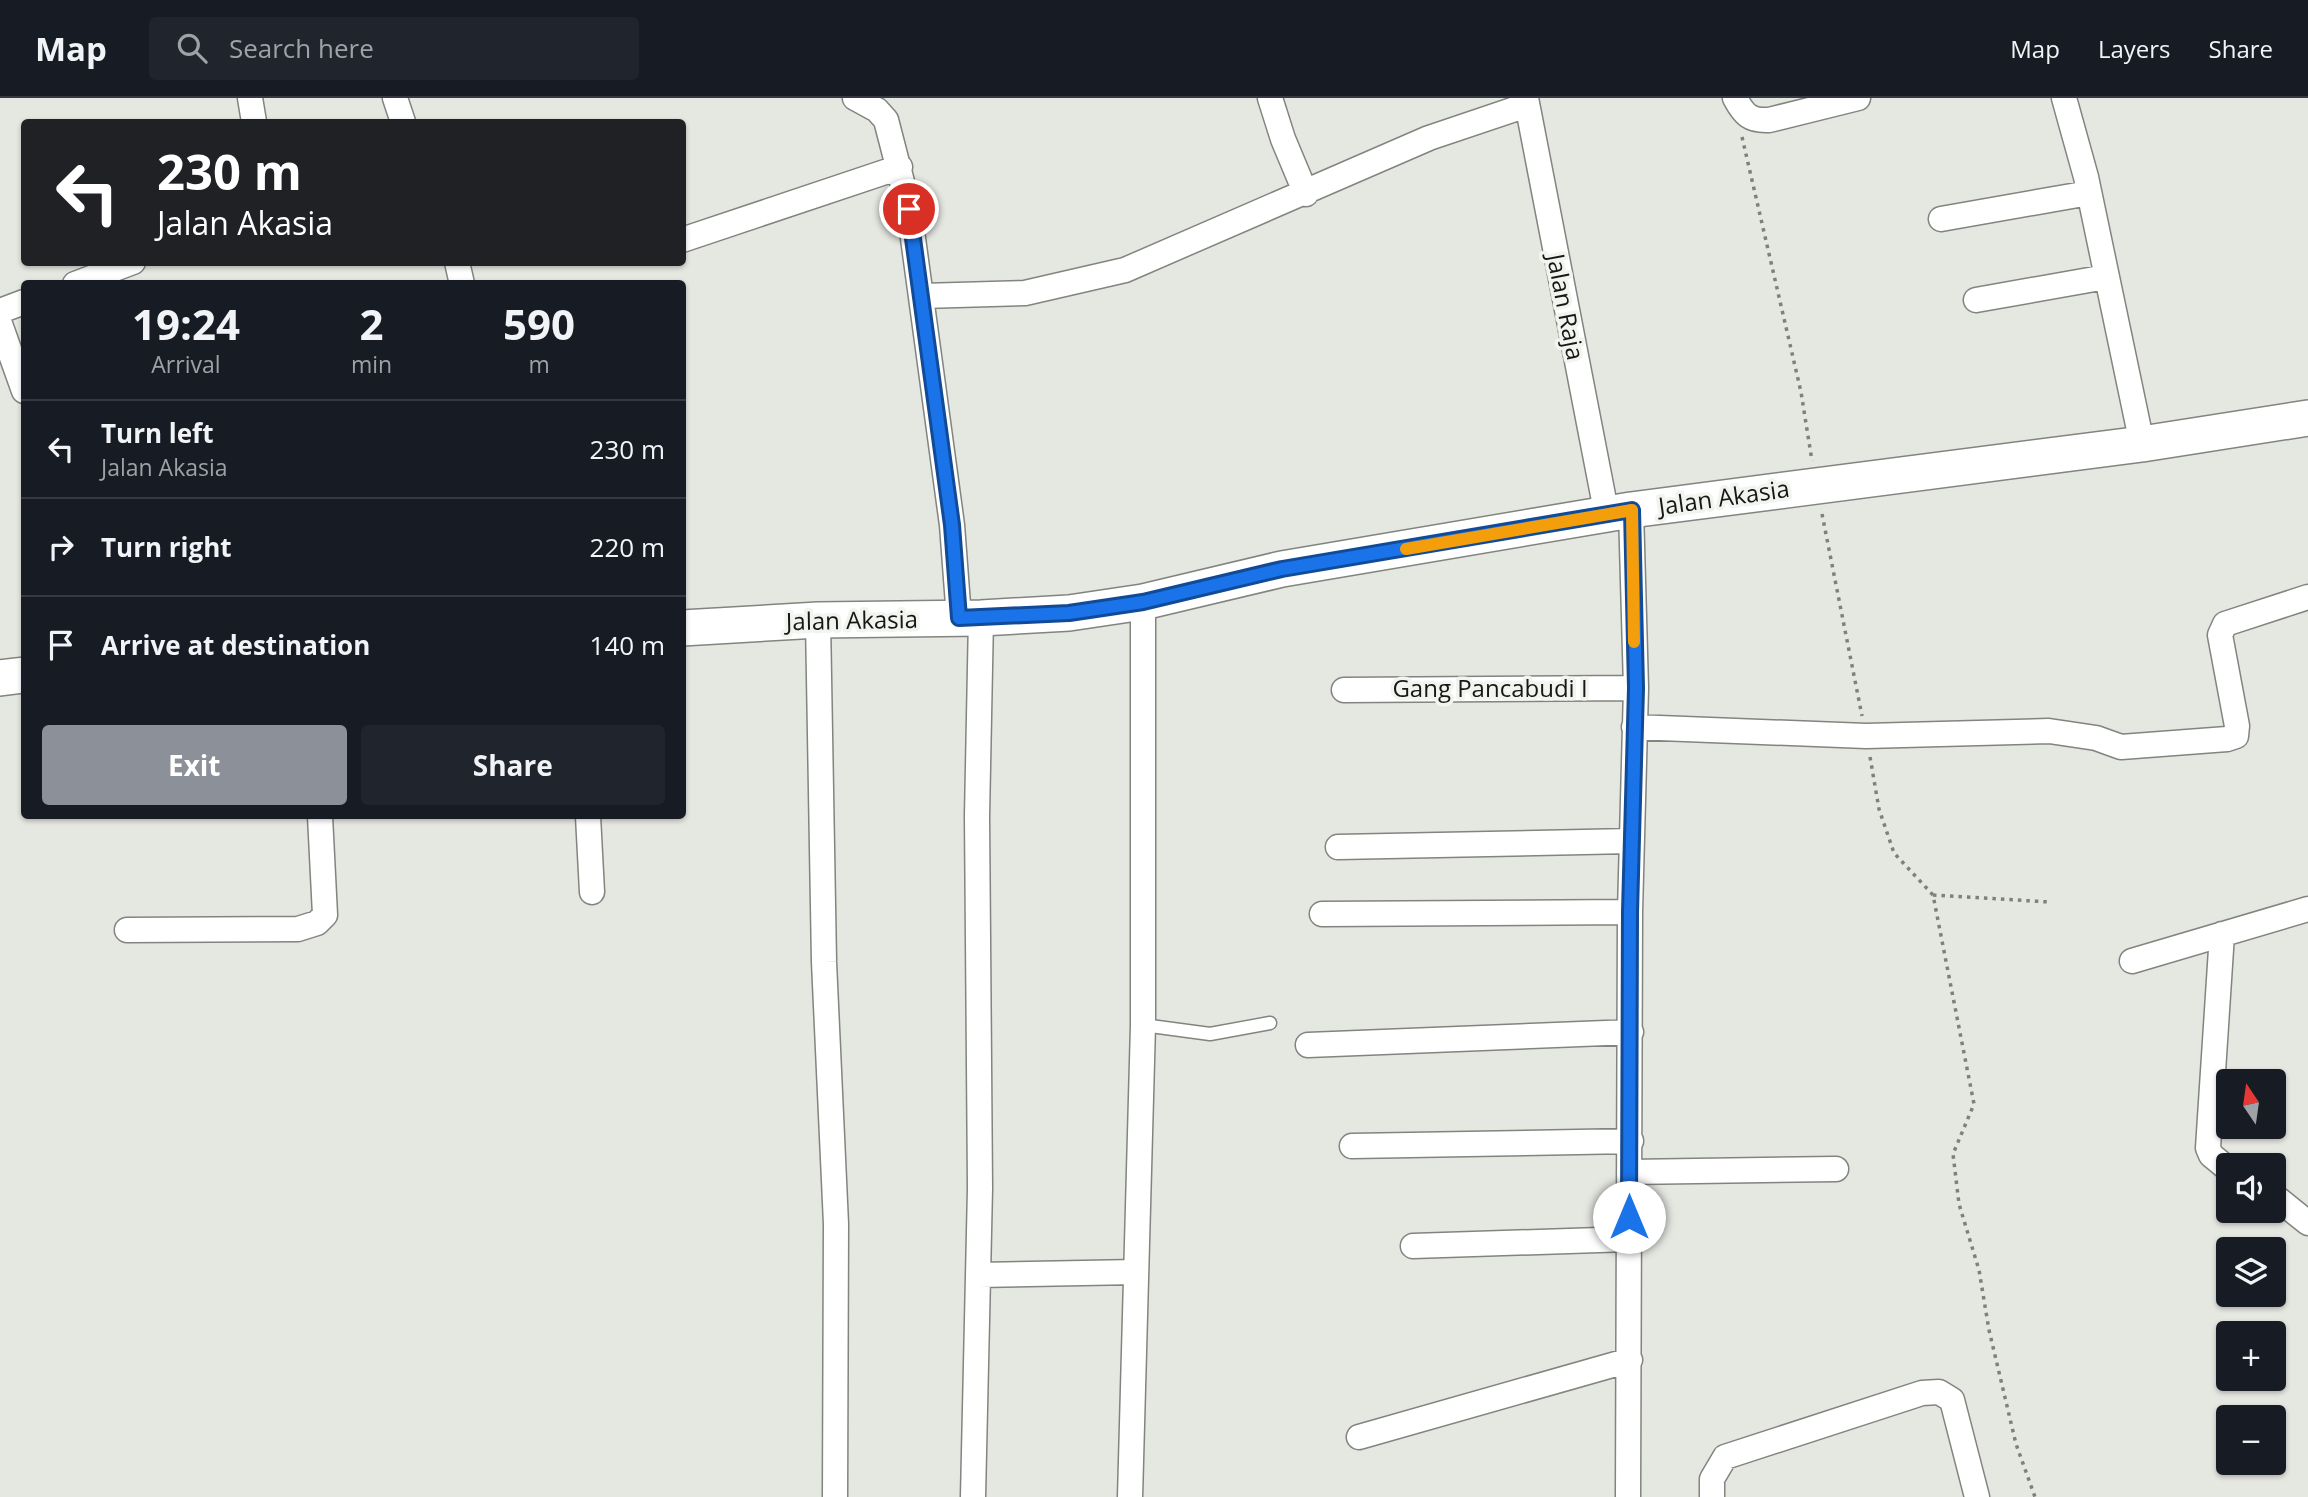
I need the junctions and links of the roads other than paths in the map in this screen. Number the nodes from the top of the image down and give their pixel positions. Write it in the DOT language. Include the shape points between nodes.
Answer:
graph roads {
  1 [pos="250,98"];
  2 [pos="396,98"];
  3 [pos="855,98"];
  4 [pos="1270,98"];
  5 [pos="1735,98"];
  6 [pos="1858,98"];
  7 [pos="2064,98"];
  8 [pos="1526,102"];
  9 [pos="254,119"];
  10 [pos="402,119"];
  11 [pos="900,167"];
  12 [pos="2089,192"];
  13 [pos="1306,194"];
  14 [pos="1941,219"];
  15 [pos="686,239"];
  16 [pos="122,266"];
  17 [pos="2106,277"];
  18 [pos="86,280"];
  19 [pos="922,296"];
  20 [pos="1976,300"];
  21 [pos="21,303"];
  22 [pos="0,311"];
  23 [pos="0,324"];
  24 [pos="21,383"];
  25 [pos="2308,418"];
  26 [pos="2142,444"];
  27 [pos="1619,513"];
  28 [pos="2308,597"];
  29 [pos="1143,602"];
  30 [pos="970,618"];
  31 [pos="818,620"];
  32 [pos="686,628"];
  33 [pos="21,675"];
  34 [pos="0,678"];
  35 [pos="1636,688"];
  36 [pos="1344,691"];
  37 [pos="1634,727"];
  38 [pos="320,819"];
  39 [pos="588,819"];
  40 [pos="1631,841"];
  41 [pos="1338,847"];
  42 [pos="592,892"];
  43 [pos="2308,909"];
  44 [pos="1630,912"];
  45 [pos="1322,914"];
  46 [pos="127,930"];
  47 [pos="2222,934"];
  48 [pos="2132,961"];
  49 [pos="1270,1023"];
  50 [pos="1143,1026"];
  51 [pos="1631,1032"];
  52 [pos="1308,1045"];
  53 [pos="1630,1141"];
  54 [pos="1352,1146"];
  55 [pos="2216,1160"];
  56 [pos="1836,1169"];
  57 [pos="1629,1172"];
  58 [pos="2286,1205"];
  59 [pos="2308,1223"];
  60 [pos="1629,1239"];
  61 [pos="1413,1247"];
  62 [pos="1136,1272"];
  63 [pos="979,1275"];
  64 [pos="1630,1360"];
  65 [pos="1359,1437"];
  66 [pos="835,1497"];
  67 [pos="973,1497"];
  68 [pos="1130,1497"];
  69 [pos="1628,1497"];
  70 [pos="1712,1497"];
  71 [pos="1977,1497"];
  1 -- 9 [label="street"];
  2 -- 10 [label="street"];
  3 -- 11 [label="street" via="886,120"];
  4 -- 13 [label="street"];
  5 -- 6 [label="street" via="1747,117 1762,121"];
  7 -- 12 [label="street"];
  8 -- 13 [label="street" via="1429,138"];
  8 -- 27 [label="street, Jalan Raja"];
  11 -- 15 [label="street"];
  11 -- 19 [label="street"];
  12 -- 14 [label="street"];
  12 -- 17 [label="street"];
  13 -- 19 [label="street" via="1125,271 1025,293"];
  16 -- 18 [label="street"];
  17 -- 20 [label="street"];
  17 -- 26 [label="street"];
  19 -- 30 [label="street" via="952,525"];
  21 -- 22 [label="street"];
  23 -- 24 [label="street"];
  25 -- 26 [label="street, Jalan Akasia"];
  26 -- 27 [label="street, Jalan Akasia"];
  27 -- 29 [label="street, Jalan Akasia" via="1282,569"];
  27 -- 35 [label="street, Jalan Raja"];
  28 -- 37 [label="street" via="2225,624 2220,635 2237,726 2236,736 2227,740 2121,747 2049,731 1866,736"];
  29 -- 30 [label="street, Jalan Akasia" via="1069,613"];
  29 -- 50 [label="street"];
  30 -- 31 [label="street, Jalan Akasia"];
  30 -- 63 [label="street" via="977,816"];
  31 -- 32 [label="street, Jalan Akasia"];
  31 -- 66 [label="street" via="824,962 836,1224"];
  33 -- 34 [label="street"];
  35 -- 36 [label="street, Gang Pancabudi I"];
  35 -- 37 [label="street, Jalan Raja"];
  37 -- 40 [label="street, Jalan Raja"];
  38 -- 46 [label="street" via="325,915 317,923 298,929"];
  39 -- 42 [label="street"];
  40 -- 41 [label="street"];
  40 -- 44 [label="street, Jalan Raja"];
  43 -- 47 [label="street"];
  44 -- 45 [label="street"];
  44 -- 51 [label="street, Jalan Raja"];
  47 -- 48 [label="street"];
  47 -- 55 [label="street" via="2208,1148"];
  49 -- 50 [label="lane" via="1210,1034"];
  50 -- 62 [label="street"];
  51 -- 52 [label="street"];
  51 -- 53 [label="street, Jalan Raja"];
  53 -- 54 [label="street"];
  53 -- 57 [label="street, Jalan Raja"];
  56 -- 57 [label="street"];
  57 -- 60 [label="street, Jalan Raja"];
  58 -- 59 [label="street"];
  60 -- 61 [label="street"];
  60 -- 64 [label="street, Jalan Raja"];
  62 -- 63 [label="street"];
  62 -- 68 [label="street"];
  63 -- 67 [label="street"];
  64 -- 65 [label="street"];
  64 -- 69 [label="street, Jalan Raja"];
  70 -- 71 [label="street" via="1712,1479 1725,1457 1922,1393 1939,1392 1952,1400"];
}
